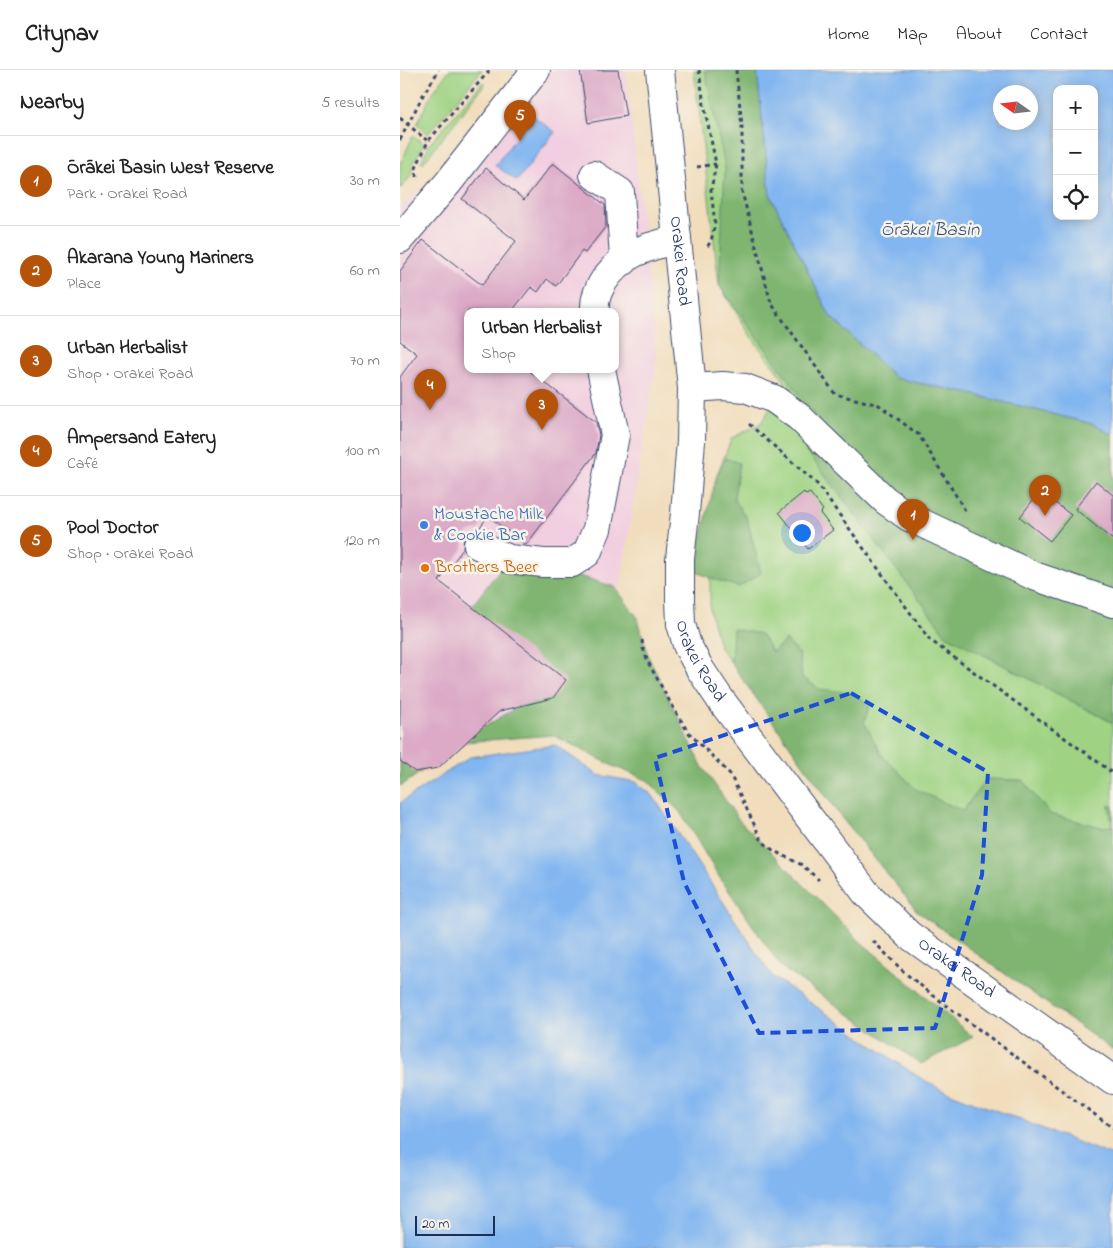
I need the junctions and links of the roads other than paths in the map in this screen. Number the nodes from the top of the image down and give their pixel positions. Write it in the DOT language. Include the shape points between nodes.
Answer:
graph roads {
  1 [pos="536,70"];
  2 [pos="660,70"];
  3 [pos="594,175"];
  4 [pos="400,239"];
  5 [pos="677,239"];
  6 [pos="624,261"];
  7 [pos="595,308"];
  8 [pos="597,373"];
  9 [pos="692,388"];
  10 [pos="478,545"];
  11 [pos="1113,603"];
  12 [pos="1113,1080"];
  1 -- 4 [label="main road"];
  2 -- 5 [label="main road, Orakei Road"];
  3 -- 6 [label="main road" via="620,192"];
  5 -- 6 [label="main road" via="644,249"];
  5 -- 9 [label="main road, Orakei Road"];
  6 -- 7 [label="main road" via="598,291"];
  8 -- 10 [label="main road" via="610,409 614,435 597,529 587,553 572,563 544,563 509,559"];
  9 -- 11 [label="main road" via="745,388 774,398 799,417 885,500 909,516 1034,576"];
  9 -- 12 [label="main road, Orakei Road" via="680,599 687,645 700,669 866,893 909,935"];
}
